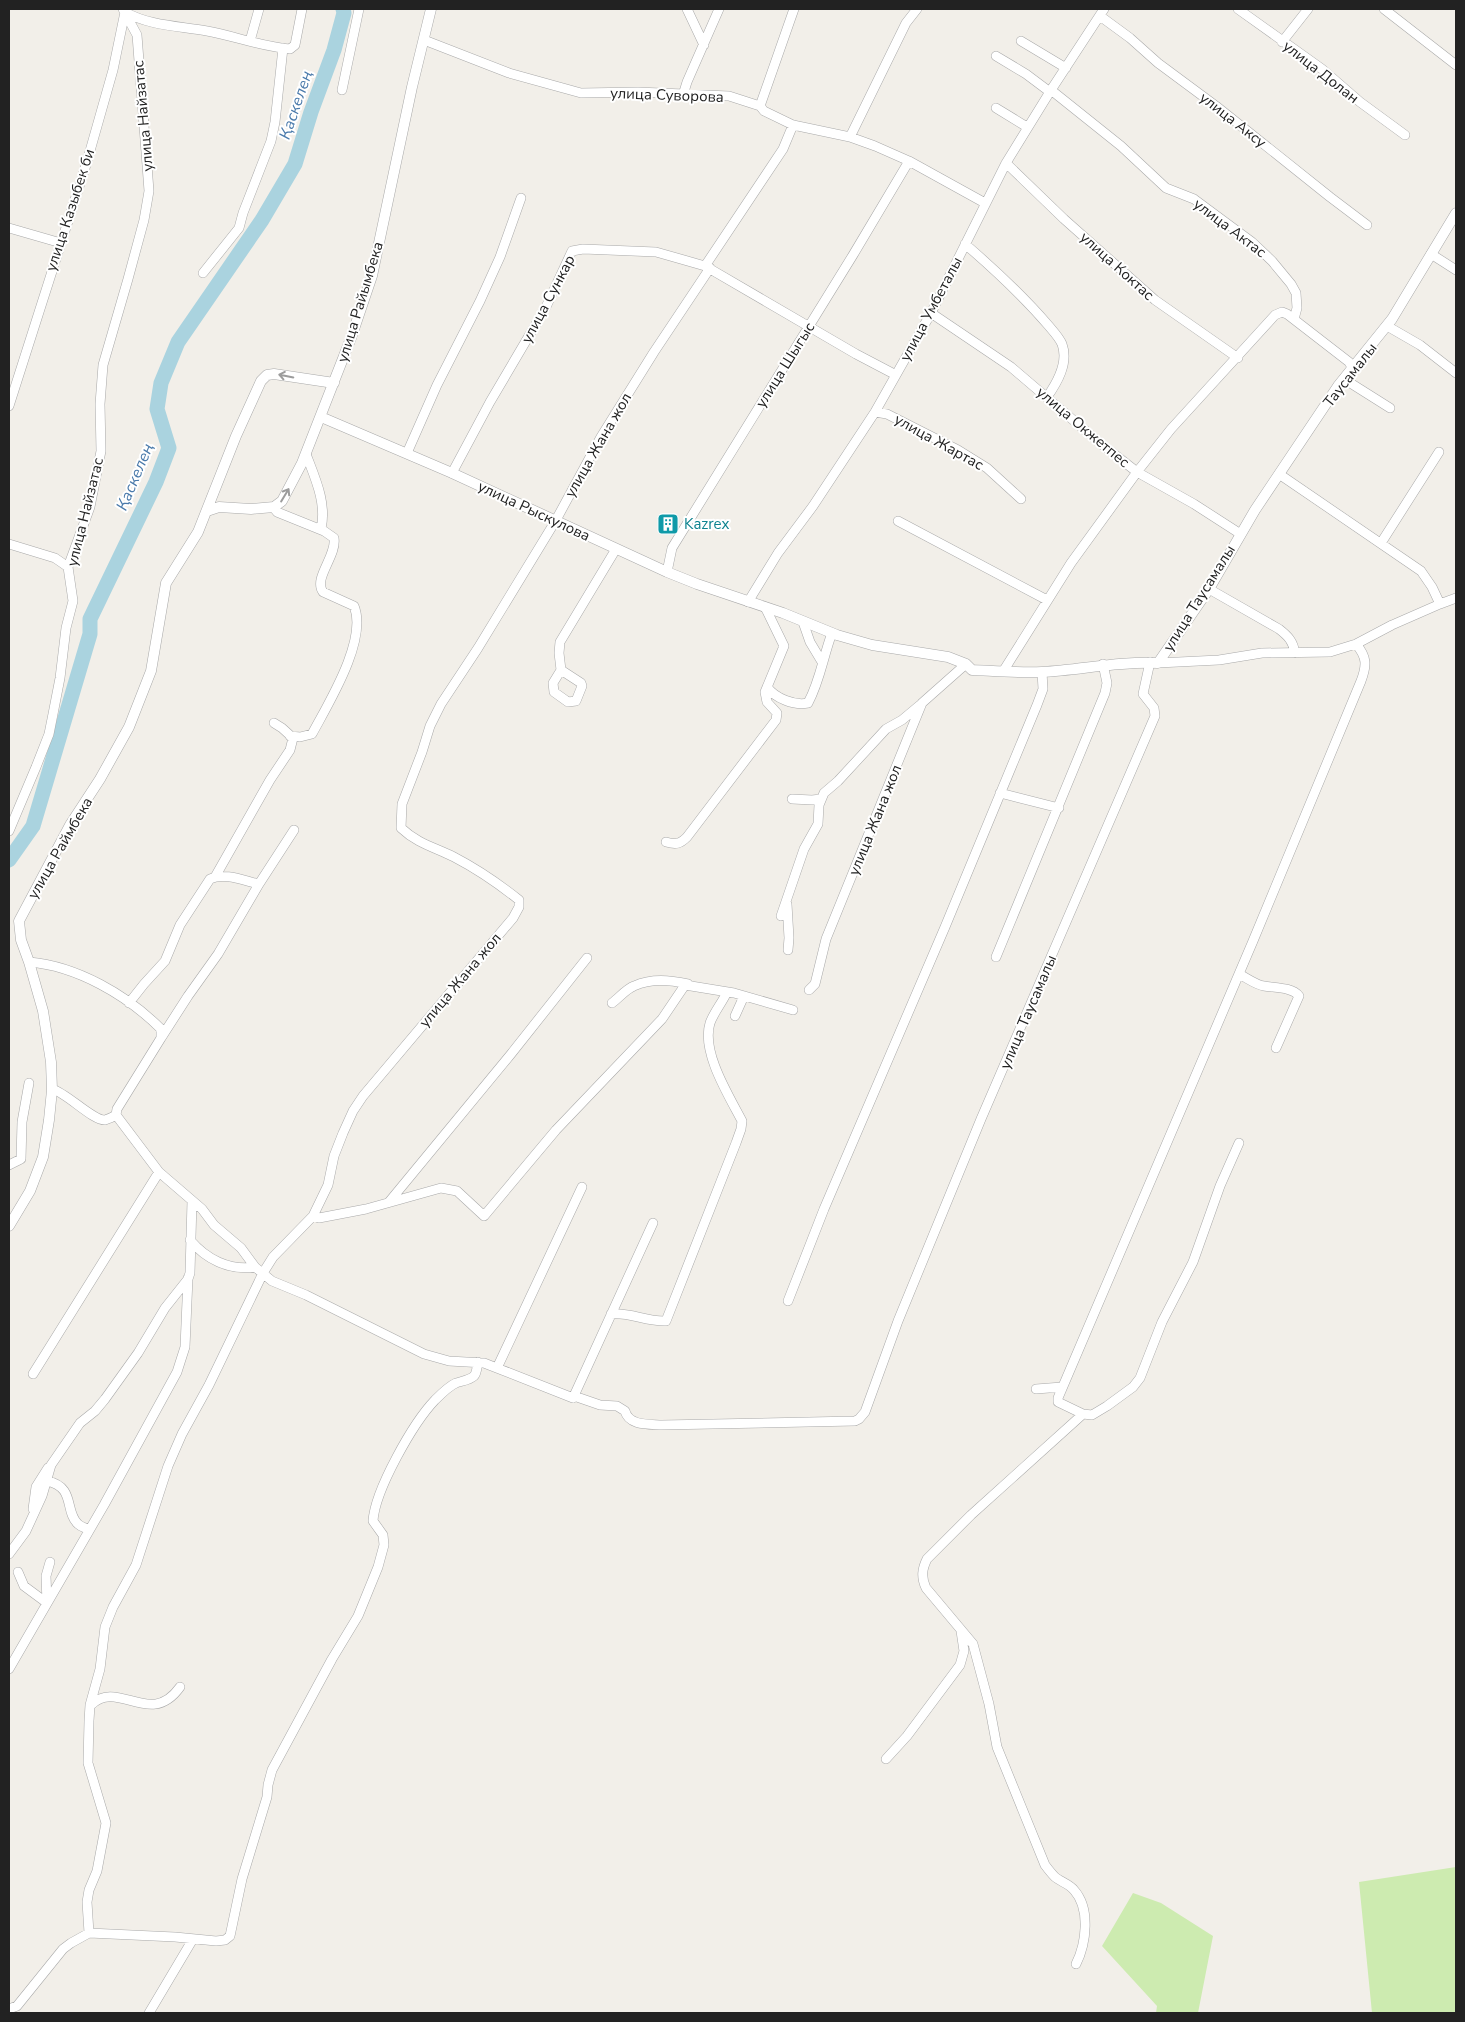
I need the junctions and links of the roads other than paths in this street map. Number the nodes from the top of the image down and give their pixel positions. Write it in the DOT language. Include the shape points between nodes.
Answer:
graph roads {
  1 [pos="259,9"];
  2 [pos="302,9"];
  3 [pos="359,9"];
  4 [pos="431,9"];
  5 [pos="687,9"];
  6 [pos="719,9"];
  7 [pos="794,9"];
  8 [pos="917,9"];
  9 [pos="1238,9"];
  10 [pos="1308,9"];
  11 [pos="1384,9"];
  12 [pos="124,10"];
  13 [pos="1102,12"];
  14 [pos="250,40"];
  15 [pos="424,40"];
  16 [pos="1021,41"];
  17 [pos="1282,42"];
  18 [pos="704,45"];
  19 [pos="283,48"];
  20 [pos="996,56"];
  21 [pos="1456,65"];
  22 [pos="1066,68"];
  23 [pos="342,90"];
  24 [pos="1050,91"];
  25 [pos="683,95"];
  26 [pos="760,106"];
  27 [pos="996,108"];
  28 [pos="794,125"];
  29 [pos="1028,127"];
  30 [pos="1405,135"];
  31 [pos="850,137"];
  32 [pos="909,161"];
  33 [pos="1006,163"];
  34 [pos="520,198"];
  35 [pos="985,203"];
  36 [pos="1456,213"];
  37 [pos="1367,225"];
  38 [pos="9,228"];
  39 [pos="61,243"];
  40 [pos="965,244"];
  41 [pos="1431,254"];
  42 [pos="708,267"];
  43 [pos="1456,270"];
  44 [pos="203,274"];
  45 [pos="931,313"];
  46 [pos="1294,319"];
  47 [pos="1387,326"];
  48 [pos="810,327"];
  49 [pos="1238,358"];
  50 [pos="1353,369"];
  51 [pos="1456,373"];
  52 [pos="896,375"];
  53 [pos="1344,379"];
  54 [pos="334,383"];
  55 [pos="1047,398"];
  56 [pos="9,406"];
  57 [pos="1390,408"];
  58 [pos="875,412"];
  59 [pos="321,417"];
  60 [pos="1439,452"];
  61 [pos="406,453"];
  62 [pos="306,454"];
  63 [pos="1137,472"];
  64 [pos="452,473"];
  65 [pos="1280,474"];
  66 [pos="1021,499"];
  67 [pos="273,507"];
  68 [pos="207,511"];
  69 [pos="556,520"];
  70 [pos="898,521"];
  71 [pos="320,529"];
  72 [pos="1240,533"];
  73 [pos="1381,543"];
  74 [pos="9,544"];
  75 [pos="616,549"];
  76 [pos="68,567"];
  77 [pos="667,572"];
  78 [pos="1208,589"];
  79 [pos="1456,598"];
  80 [pos="1047,600"];
  81 [pos="748,602"];
  82 [pos="1440,604"];
  83 [pos="765,607"];
  84 [pos="803,622"];
  85 [pos="832,633"];
  86 [pos="1356,644"];
  87 [pos="1296,652"];
  88 [pos="822,662"];
  89 [pos="1154,663"];
  90 [pos="966,664"];
  91 [pos="1103,664"];
  92 [pos="561,670"];
  93 [pos="1004,670"];
  94 [pos="1042,672"];
  95 [pos="767,687"];
  96 [pos="922,704"];
  97 [pos="274,724"];
  98 [pos="290,736"];
  99 [pos="1000,793"];
  100 [pos="792,799"];
  101 [pos="817,801"];
  102 [pos="1059,808"];
  103 [pos="294,830"];
  104 [pos="9,831"];
  105 [pos="666,842"];
  106 [pos="215,877"];
  107 [pos="260,884"];
  108 [pos="786,899"];
  109 [pos="781,916"];
  110 [pos="788,950"];
  111 [pos="996,957"];
  112 [pos="587,958"];
  113 [pos="29,962"];
  114 [pos="1238,974"];
  115 [pos="688,984"];
  116 [pos="809,990"];
  117 [pos="727,992"];
  118 [pos="744,996"];
  119 [pos="129,1003"];
  120 [pos="612,1003"];
  121 [pos="792,1010"];
  122 [pos="735,1016"];
  123 [pos="161,1038"];
  124 [pos="1276,1048"];
  125 [pos="29,1083"];
  126 [pos="52,1089"];
  127 [pos="116,1116"];
  128 [pos="1239,1144"];
  129 [pos="9,1165"];
  130 [pos="159,1172"];
  131 [pos="582,1187"];
  132 [pos="192,1201"];
  133 [pos="389,1202"];
  134 [pos="314,1216"];
  135 [pos="653,1223"];
  136 [pos="9,1226"];
  137 [pos="190,1240"];
  138 [pos="255,1267"];
  139 [pos="263,1273"];
  140 [pos="188,1278"];
  141 [pos="788,1300"];
  142 [pos="610,1314"];
  143 [pos="478,1362"];
  144 [pos="497,1368"];
  145 [pos="33,1374"];
  146 [pos="1062,1387"];
  147 [pos="1036,1389"];
  148 [pos="574,1396"];
  149 [pos="1083,1414"];
  150 [pos="51,1465"];
  151 [pos="47,1481"];
  152 [pos="32,1517"];
  153 [pos="89,1530"];
  154 [pos="9,1554"];
  155 [pos="50,1562"];
  156 [pos="18,1572"];
  157 [pos="46,1603"];
  158 [pos="961,1630"];
  159 [pos="9,1670"];
  160 [pos="180,1687"];
  161 [pos="90,1705"];
  162 [pos="886,1759"];
  163 [pos="89,1933"];
  164 [pos="193,1938"];
  165 [pos="1076,1964"];
  166 [pos="9,2009"];
  167 [pos="149,2013"];
  1 -- 14 [label="street"];
  2 -- 19 [label="street" via="295,46"];
  3 -- 23 [label="street"];
  4 -- 15 [label="street, улица Райымбека"];
  5 -- 18 [label="street"];
  6 -- 18 [label="street"];
  7 -- 26 [label="street"];
  8 -- 31 [label="street" via="906,24"];
  9 -- 17 [label="street, улица Долан"];
  10 -- 17 [label="street"];
  11 -- 21 [label="street"];
  12 -- 14 [label="street" via="137,18 166,26"];
  12 -- 39 [label="street, улица Казыбек би" via="113,70"];
  12 -- 76 [label="street, улица Найзатас" via="137,35 149,191 104,365 98,472 90,507"];
  13 -- 22 [label="street, улица Умбеталы"];
  13 -- 37 [label="street, улица Аксу" via="1158,64"];
  14 -- 19 [label="street"];
  15 -- 25 [label="street, улица Суворова" via="509,73 580,93"];
  15 -- 54 [label="street, улица Райымбека" via="372,276"];
  16 -- 22 [label="street"];
  17 -- 30 [label="street, улица Долан"];
  18 -- 25 [label="street"];
  19 -- 44 [label="street" via="276,122 271,141 239,228"];
  20 -- 24 [label="street, улица Актас"];
  22 -- 24 [label="street, улица Умбеталы"];
  24 -- 29 [label="street, улица Умбеталы"];
  24 -- 46 [label="street, улица Актас" via="1121,146 1166,188 1194,199 1252,242 1272,261 1296,293"];
  25 -- 26 [label="street, улица Суворова" via="729,96"];
  26 -- 28 [label="street, улица Суворова"];
  27 -- 29 [label="street"];
  28 -- 31 [label="street, улица Суворова"];
  28 -- 42 [label="street, улица Жана жол" via="783,149"];
  29 -- 33 [label="street, улица Умбеталы"];
  31 -- 32 [label="street, улица Суворова"];
  32 -- 35 [label="street, улица Суворова"];
  32 -- 48 [label="street, улица Шыгыс"];
  33 -- 35 [label="street, улица Умбеталы"];
  33 -- 49 [label="street, улица Коктас" via="1155,300"];
  34 -- 61 [label="street" via="500,257"];
  35 -- 40 [label="street, улица Умбеталы"];
  36 -- 41 [label="street, Таусамалы"];
  38 -- 39 [label="street"];
  39 -- 56 [label="street, улица Казыбек би"];
  40 -- 45 [label="street, улица Умбеталы"];
  40 -- 55 [label="street" via="1040,315 1063,345 1060,379"];
  41 -- 43 [label="street"];
  41 -- 47 [label="street, Таусамалы"];
  42 -- 48 [label="street, улица Сункар"];
  42 -- 64 [label="street, улица Сункар" via="656,252 572,251 546,307"];
  42 -- 69 [label="street, улица Жана жол" via="600,438"];
  45 -- 52 [label="street, улица Умбеталы"];
  45 -- 55 [label="street, улица Окжетпес" via="1011,366"];
  46 -- 49 [label="street" via="1282,312 1275,315"];
  46 -- 50 [label="street" via="1349,362"];
  47 -- 50 [label="street, Таусамалы"];
  47 -- 51 [label="street" via="1420,345"];
  48 -- 52 [label="street, улица Сункар"];
  48 -- 77 [label="street, улица Шыгыс" via="672,548"];
  49 -- 63 [label="street"];
  50 -- 53 [label="street, Таусамалы"];
  52 -- 58 [label="street, улица Умбеталы"];
  53 -- 57 [label="street"];
  53 -- 65 [label="street, Таусамалы"];
  54 -- 59 [label="street"];
  54 -- 68 [label="street, one-way" via="274,374 261,381"];
  55 -- 63 [label="street, улица Окжетпес"];
  58 -- 66 [label="street, улица Жартас" via="887,414 964,453 987,468"];
  58 -- 81 [label="street, улица Умбеталы"];
  59 -- 61 [label="street, улица Рыскулова"];
  59 -- 62 [label="street"];
  60 -- 73 [label="street"];
  61 -- 64 [label="street, улица Рыскулова"];
  67 -- 62 [label="street, one-way" via="282,501"];
  62 -- 71 [label="street" via="320,492"];
  63 -- 72 [label="street, улица Окжетпес"];
  63 -- 80 [label="street"];
  64 -- 69 [label="street, улица Рыскулова"];
  65 -- 72 [label="street, Таусамалы"];
  65 -- 73 [label="street"];
  67 -- 68 [label="street" via="219,507"];
  67 -- 71 [label="street" via="277,512"];
  68 -- 113 [label="street, улица Раймбека" via="166,584 151,671 129,727 70,824 19,920 21,940"];
  69 -- 75 [label="street, улица Рыскулова"];
  69 -- 134 [label="street, улица Жана жол" via="441,704 430,726 400,816 401,828 412,838 486,876 519,900 519,907 363,1096 343,1133 328,1186"];
  70 -- 80 [label="street"];
  71 -- 98 [label="street" via="334,538 335,544 320,588 322,592 354,606 357,631 338,685 312,734"];
  72 -- 78 [label="street, улица Таусамалы"];
  73 -- 82 [label="street" via="1421,571"];
  74 -- 76 [label="street" via="55,558"];
  75 -- 77 [label="street, улица Рыскулова"];
  75 -- 92 [label="street" via="560,642"];
  76 -- 104 [label="street, улица Найзатас" via="73,601 53,714 36,767"];
  77 -- 81 [label="street, улица Рыскулова"];
  78 -- 87 [label="street" via="1280,629 1289,637"];
  78 -- 89 [label="street, улица Таусамалы"];
  79 -- 82 [label="street"];
  80 -- 93 [label="street"];
  81 -- 83 [label="street, улица Рыскулова"];
  82 -- 86 [label="street"];
  83 -- 84 [label="street, улица Рыскулова"];
  83 -- 95 [label="street" via="784,646"];
  84 -- 85 [label="street, улица Рыскулова"];
  84 -- 88 [label="street"];
  85 -- 88 [label="street"];
  85 -- 90 [label="street, улица Рыскулова" via="872,645 948,657"];
  86 -- 87 [label="street" via="1330,652"];
  86 -- 114 [label="street" via="1366,658 1365,669"];
  87 -- 89 [label="street"];
  88 -- 95 [label="street" via="821,675 808,703 791,702 776,696"];
  89 -- 91 [label="street, улица Рыскулова"];
  89 -- 148 [label="street, улица Таусамалы" via="1143,694 1154,708 1155,716 978,1128 881,1364 865,1412 855,1420 686,1426 643,1424 630,1420 626,1411 617,1406 600,1406"];
  90 -- 93 [label="street, улица Рыскулова" via="972,670"];
  90 -- 96 [label="street, улица Жана жол"];
  91 -- 94 [label="street, улица Рыскулова"];
  91 -- 102 [label="street" via="1107,684 1105,693"];
  93 -- 94 [label="street, улица Рыскулова"];
  94 -- 99 [label="street" via="1043,689"];
  95 -- 105 [label="street" via="767,702 776,711 776,720 688,837 674,845"];
  96 -- 101 [label="street" via="886,729"];
  96 -- 116 [label="street, улица Жана жол" via="826,939 815,984"];
  97 -- 98 [label="street"];
  98 -- 106 [label="street" via="293,742 290,750"];
  99 -- 102 [label="street"];
  99 -- 141 [label="street"];
  100 -- 101 [label="street"];
  101 -- 108 [label="street" via="818,824 804,849"];
  102 -- 111 [label="street"];
  103 -- 107 [label="street"];
  106 -- 107 [label="street"];
  106 -- 119 [label="street" via="206,885 180,925 165,961"];
  107 -- 123 [label="street" via="218,954"];
  108 -- 109 [label="street"];
  108 -- 110 [label="street"];
  112 -- 133 [label="street"];
  113 -- 119 [label="street" via="56,966 111,991"];
  113 -- 126 [label="street, улица Раймбека" via="43,1011"];
  114 -- 124 [label="street" via="1262,986 1287,990 1299,996"];
  114 -- 146 [label="street"];
  115 -- 117 [label="street"];
  115 -- 120 [label="street" via="668,980 632,986"];
  115 -- 133 [label="street" via="682,987 662,1019 556,1130 484,1216 452,1189 441,1188"];
  117 -- 118 [label="street"];
  117 -- 142 [label="street" via="710,1024 708,1039 713,1060 742,1122 739,1136 666,1321"];
  118 -- 121 [label="street"];
  118 -- 122 [label="street"];
  119 -- 123 [label="street" via="160,1029"];
  123 -- 127 [label="street" via="117,1109"];
  125 -- 129 [label="street" via="22,1122 21,1159"];
  126 -- 127 [label="street" via="98,1119"];
  126 -- 136 [label="street, улица Раймбека" via="43,1157 30,1190"];
  127 -- 130 [label="street"];
  128 -- 149 [label="street" via="1193,1262 1162,1322 1140,1378 1107,1406 1092,1415"];
  130 -- 132 [label="street"];
  130 -- 145 [label="street"];
  131 -- 144 [label="street"];
  132 -- 137 [label="street"];
  132 -- 138 [label="street" via="241,1248"];
  133 -- 134 [label="street" via="336,1215"];
  134 -- 139 [label="street" via="273,1257"];
  135 -- 142 [label="street"];
  137 -- 138 [label="street" via="220,1264 237,1268"];
  137 -- 140 [label="street"];
  138 -- 139 [label="street"];
  139 -- 143 [label="street" via="272,1281 424,1354"];
  139 -- 161 [label="street" via="168,1466 136,1565 105,1627 100,1669"];
  140 -- 150 [label="street" via="105,1399 80,1423"];
  140 -- 153 [label="street" via="184,1347 177,1372"];
  142 -- 148 [label="street"];
  143 -- 144 [label="street"];
  143 -- 164 [label="street" via="473,1377 454,1384 435,1400 414,1426 383,1483 373,1521 383,1535 384,1545 378,1567 358,1616 272,1770 268,1797 242,1879 230,1936 216,1941"];
  144 -- 148 [label="street"];
  146 -- 147 [label="street"];
  146 -- 149 [label="street" via="1058,1402"];
  149 -- 158 [label="street" via="971,1515 924,1566 922,1580 926,1588"];
  150 -- 151 [label="street"];
  150 -- 152 [label="street" via="36,1487"];
  151 -- 152 [label="street"];
  151 -- 153 [label="street" via="54,1482 66,1493 74,1518"];
  152 -- 154 [label="street"];
  153 -- 157 [label="street"];
  155 -- 157 [label="street" via="46,1576"];
  156 -- 157 [label="street" via="24,1586"];
  157 -- 159 [label="street"];
  158 -- 162 [label="street" via="964,1651 960,1664"];
  158 -- 165 [label="street" via="974,1644 997,1747 1037,1847 1055,1877 1073,1888 1080,1897 1085,1933 1082,1953"];
  160 -- 161 [label="street" via="168,1701 158,1704 134,1703 107,1696"];
  161 -- 163 [label="street" via="88,1763 106,1823 97,1871 89,1890"];
  163 -- 164 [label="street"];
  163 -- 166 [label="street" via="70,1943 17,2006"];
  164 -- 167 [label="street"];
}
